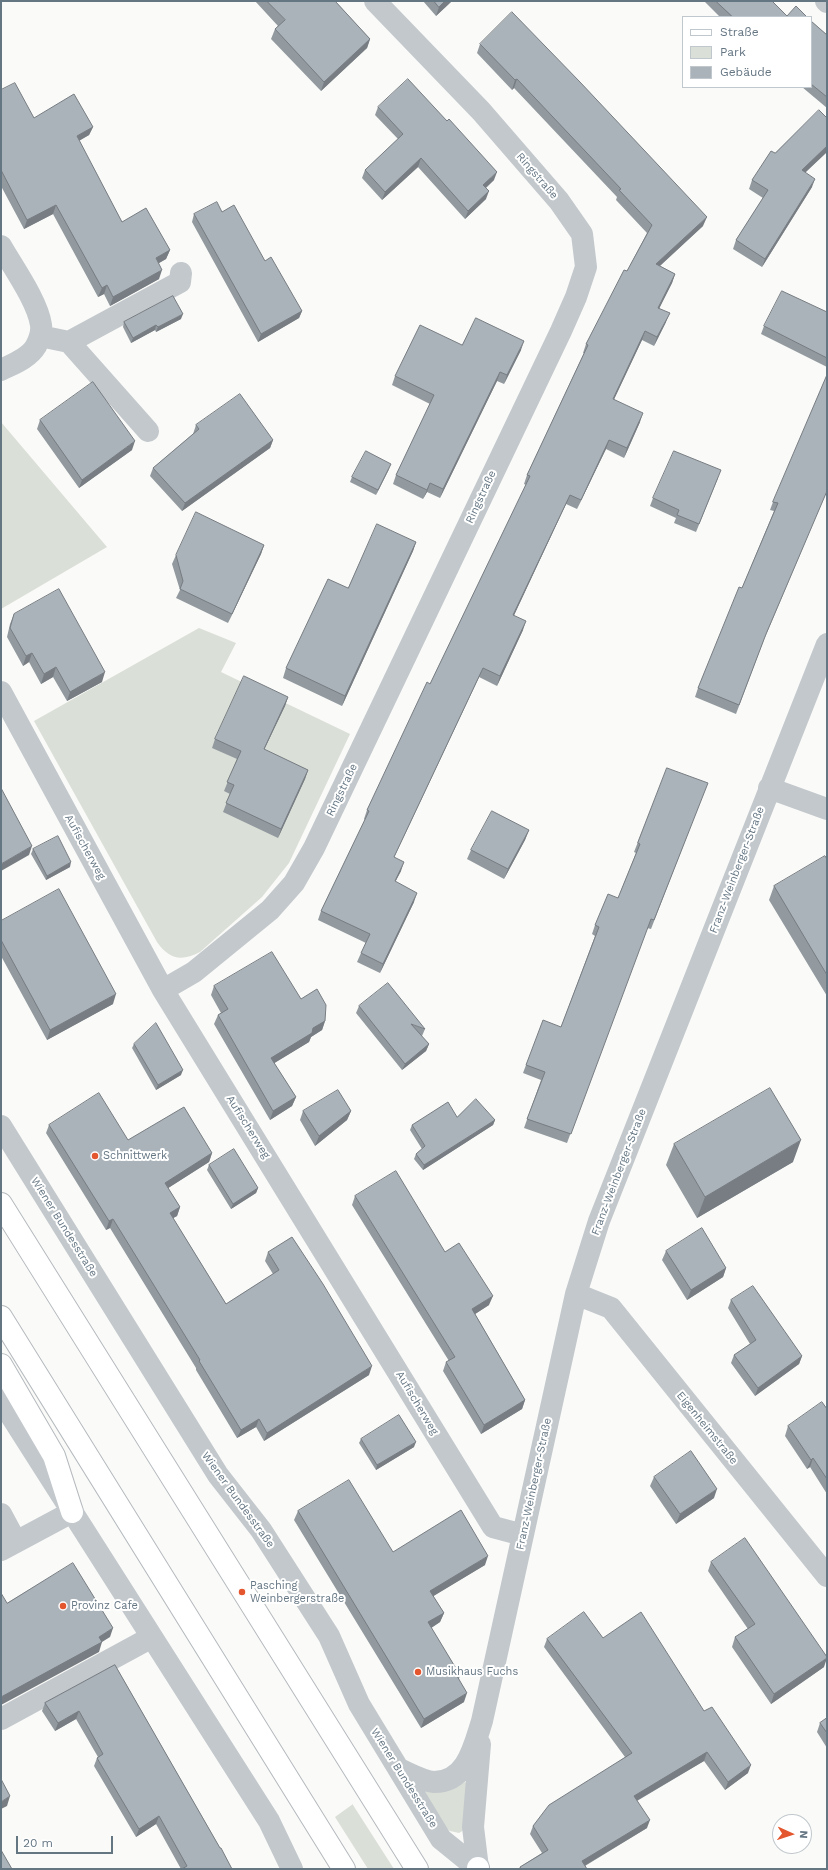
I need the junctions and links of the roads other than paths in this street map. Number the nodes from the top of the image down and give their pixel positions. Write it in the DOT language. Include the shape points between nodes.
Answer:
graph roads {
  1 [pos="375,1"];
  2 [pos="1,246"];
  3 [pos="181,273"];
  4 [pos="40,336"];
  5 [pos="69,342"];
  6 [pos="1,370"];
  7 [pos="148,431"];
  8 [pos="827,644"];
  9 [pos="1,692"];
  10 [pos="769,788"];
  11 [pos="827,809"];
  12 [pos="163,990"];
  13 [pos="1,1126"];
  14 [pos="1,1204"];
  15 [pos="576,1294"];
  16 [pos="1,1318"];
  17 [pos="1,1365"];
  18 [pos="1,1400"];
  19 [pos="72,1512"];
  20 [pos="1,1514"];
  21 [pos="523,1535"];
  22 [pos="9,1546"];
  23 [pos="827,1576"];
  24 [pos="152,1637"];
  25 [pos="1,1719"];
  26 [pos="482,1721"];
  27 [pos="398,1769"];
  28 [pos="292,1869"];
  29 [pos="344,1869"];
  30 [pos="417,1869"];
  31 [pos="478,1869"];
  1 -- 12 [label="street, Ringstraße" via="480,111 559,201 582,234 586,267 576,297 557,338 314,848 294,884 270,910 194,972"];
  2 -- 4 [label="street" via="33,303 41,326"];
  3 -- 5 [label="street" via="180,282"];
  4 -- 5 [label="street"];
  4 -- 6 [label="street" via="35,347 24,358"];
  5 -- 7 [label="street"];
  8 -- 10 [label="street, Franz-Weinberger-Straße"];
  9 -- 12 [label="street, Aufischerweg"];
  10 -- 11 [label="street"];
  10 -- 15 [label="street, Franz-Weinberger-Straße" via="598,1221"];
  12 -- 21 [label="street, Aufischerweg" via="492,1527"];
  13 -- 27 [label="street, Wiener Bundesstraße" via="218,1476 261,1530 328,1636 358,1704"];
  14 -- 30 [label="main road"];
  15 -- 21 [label="street, Franz-Weinberger-Straße"];
  15 -- 23 [label="street, Eigenheimstraße" via="611,1308"];
  16 -- 29 [label="main road"];
  17 -- 19 [label="main road" via="54,1456"];
  18 -- 19 [label="street"];
  19 -- 22 [label="street"];
  19 -- 24 [label="street"];
  20 -- 22 [label="street"];
  21 -- 26 [label="street, Franz-Weinberger-Straße"];
  24 -- 25 [label="street"];
  24 -- 28 [label="street" via="269,1821"];
  26 -- 27 [label="street, Franz-Weinberger-Straße" via="471,1755 464,1767 452,1777 434,1782"];
  26 -- 31 [label="street, Franz-Weinberger-Straße" via="473,1827"];
  27 -- 31 [label="street, Wiener Bundesstraße" via="442,1839"];
}
